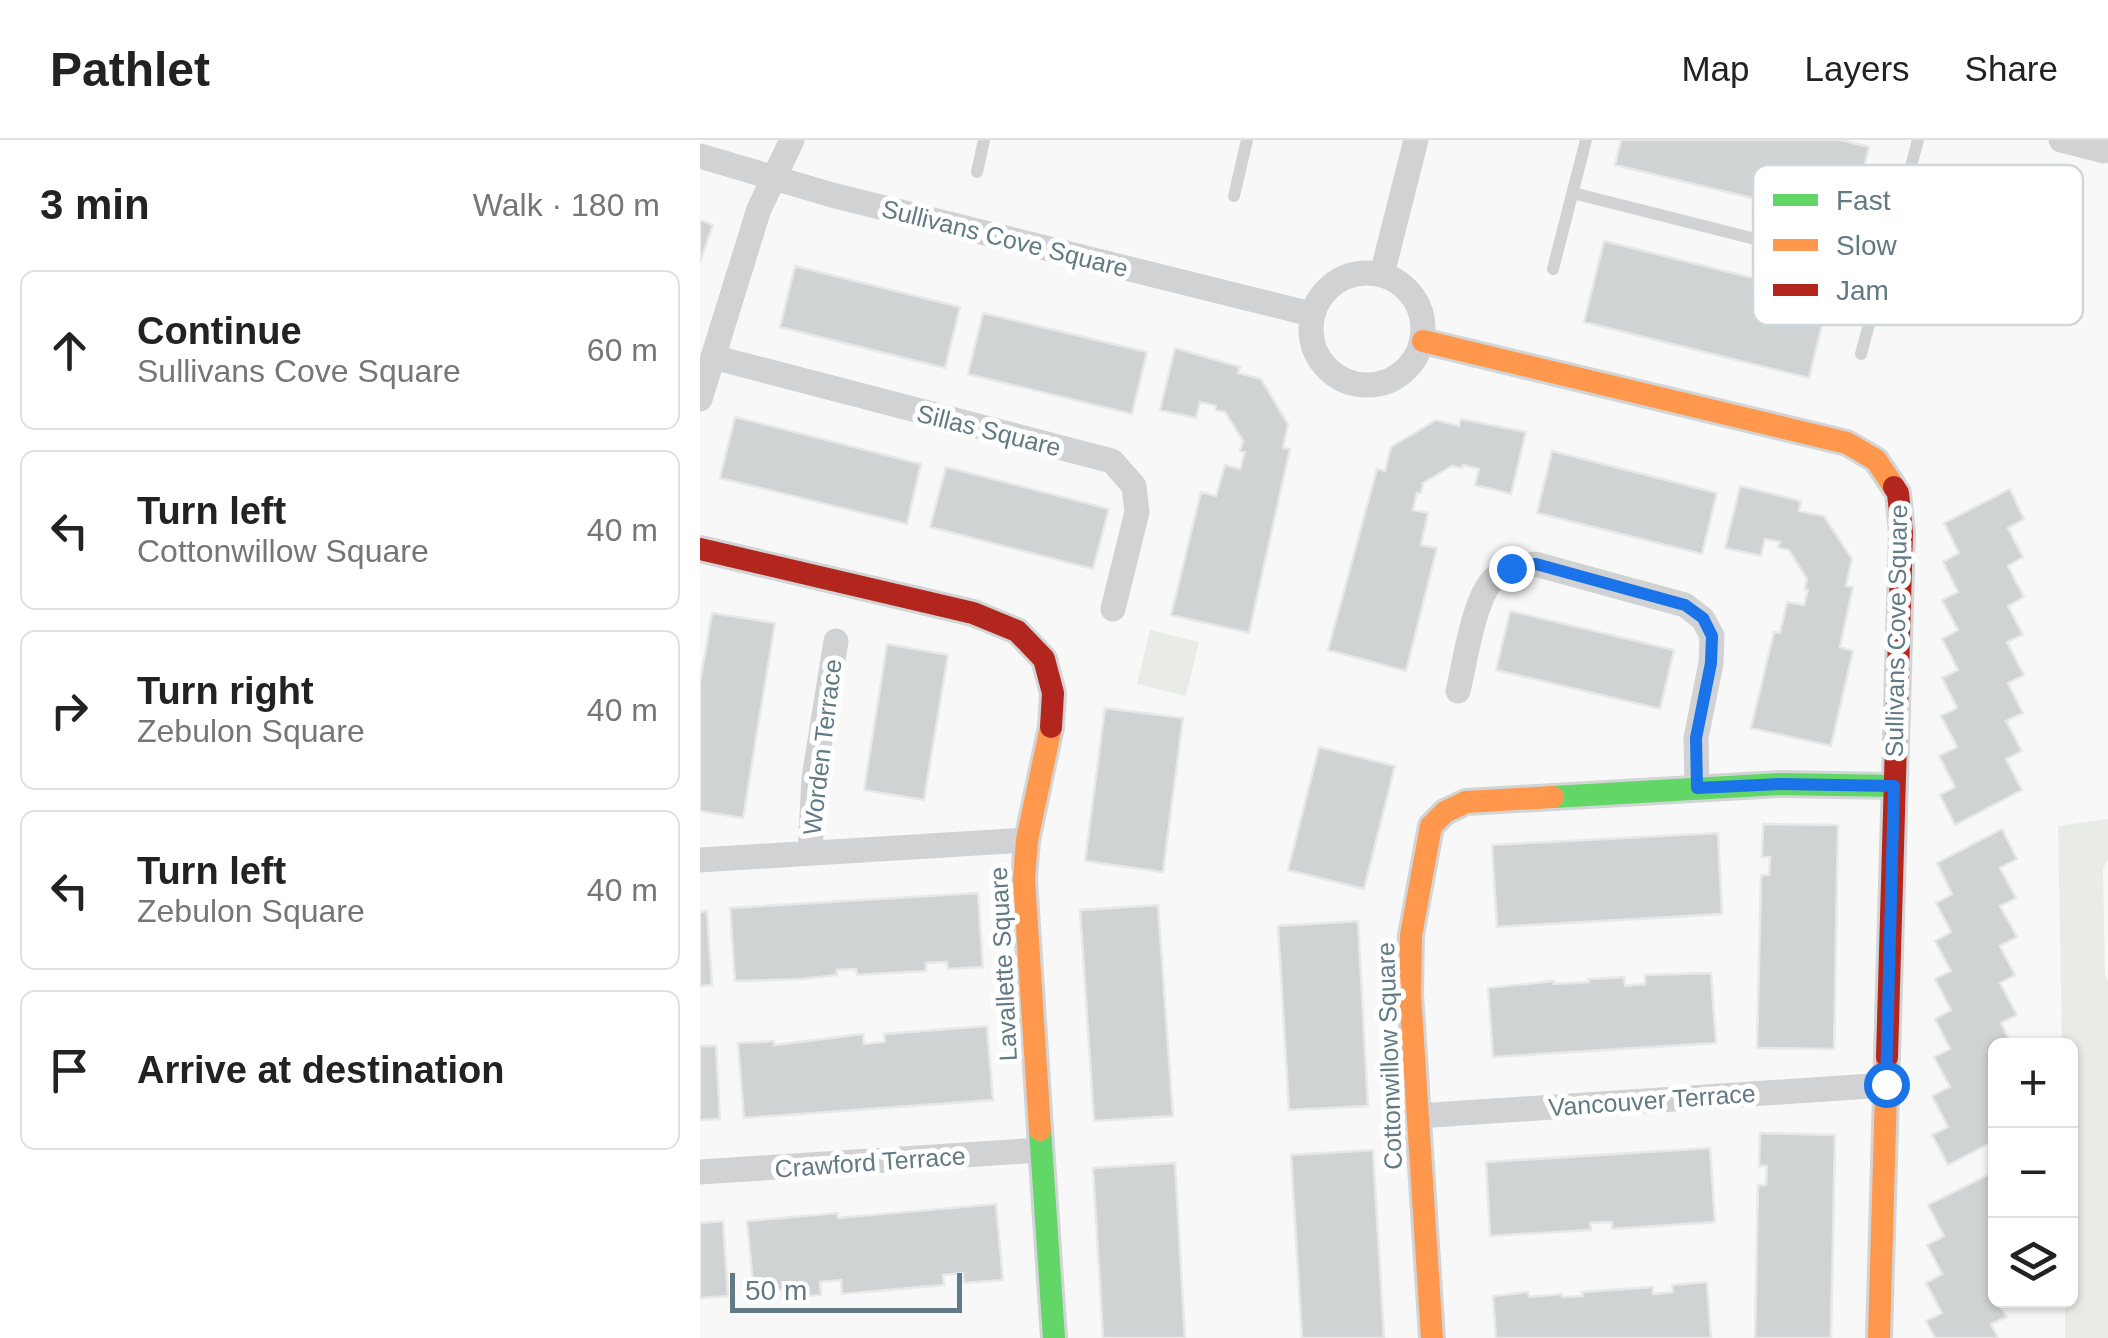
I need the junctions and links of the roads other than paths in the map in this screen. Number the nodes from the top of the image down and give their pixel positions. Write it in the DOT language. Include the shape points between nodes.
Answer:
graph roads {
  1 [pos="792,140"];
  2 [pos="984,140"];
  3 [pos="1248,140"];
  4 [pos="1416,140"];
  5 [pos="1586,140"];
  6 [pos="1918,140"];
  7 [pos="2061,140"];
  8 [pos="2104,151"];
  9 [pos="700,156"];
  10 [pos="1911,165"];
  11 [pos="976,172"];
  12 [pos="775,178"];
  13 [pos="1573,193"];
  14 [pos="1234,196"];
  15 [pos="1753,238"];
  16 [pos="1554,269"];
  17 [pos="1382,274"];
  18 [pos="1311,314"];
  19 [pos="1869,325"];
  20 [pos="1422,341"];
  21 [pos="1862,354"];
  22 [pos="713,357"];
  23 [pos="700,399"];
  24 [pos="700,549"];
  25 [pos="1114,609"];
  26 [pos="836,641"];
  27 [pos="1458,691"];
  28 [pos="1894,786"];
  29 [pos="1697,788"];
  30 [pos="1027,840"];
  31 [pos="810,852"];
  32 [pos="700,860"];
  33 [pos="1886,1084"];
  34 [pos="1418,1116"];
  35 [pos="1041,1150"];
  36 [pos="700,1172"];
  37 [pos="1054,1338"];
  38 [pos="1432,1338"];
  39 [pos="1879,1338"];
  1 -- 12 [label="street"];
  2 -- 11 [label="lane"];
  3 -- 14 [label="lane"];
  4 -- 17 [label="street"];
  5 -- 13 [label="lane"];
  6 -- 10 [label="lane"];
  7 -- 8 [label="street"];
  9 -- 12 [label="street, Sullivans Cove Square"];
  12 -- 18 [label="street, Sullivans Cove Square"];
  12 -- 22 [label="street"];
  13 -- 15 [label="lane"];
  13 -- 16 [label="lane"];
  17 -- 18 [label="street" via="1364,272 1331,284"];
  17 -- 20 [label="street" via="1411,292 1420,307"];
  18 -- 20 [label="street" via="1310,334 1321,362 1363,386 1401,374"];
  19 -- 21 [label="lane"];
  20 -- 28 [label="street, Sullivans Cove Square" via="1847,443 1876,460 1898,492 1902,533"];
  22 -- 23 [label="street"];
  22 -- 25 [label="street, Sillas Square" via="1112,461 1134,486 1137,512"];
  24 -- 30 [label="street, Lavallette Square" via="1018,631 1044,659 1053,693"];
  26 -- 31 [label="street, Worden Terrace" via="814,778"];
  27 -- 29 [label="street" via="1482,598 1493,578 1511,568 1536,564 1685,605 1703,618 1712,636 1696,738"];
  28 -- 29 [label="street, Cottonwillow Square"];
  28 -- 33 [label="street, Sullivans Cove Square"];
  29 -- 34 [label="street, Cottonwillow Square" via="1466,802 1430,826 1410,936"];
  30 -- 31 [label="street"];
  30 -- 35 [label="street, Lavallette Square"];
  31 -- 32 [label="street"];
  33 -- 34 [label="street, Vancouver Terrace"];
  33 -- 39 [label="street, Sullivans Cove Square"];
  34 -- 38 [label="street, Cottonwillow Square"];
  35 -- 36 [label="street, Crawford Terrace"];
  35 -- 37 [label="street, Lavallette Square"];
}
